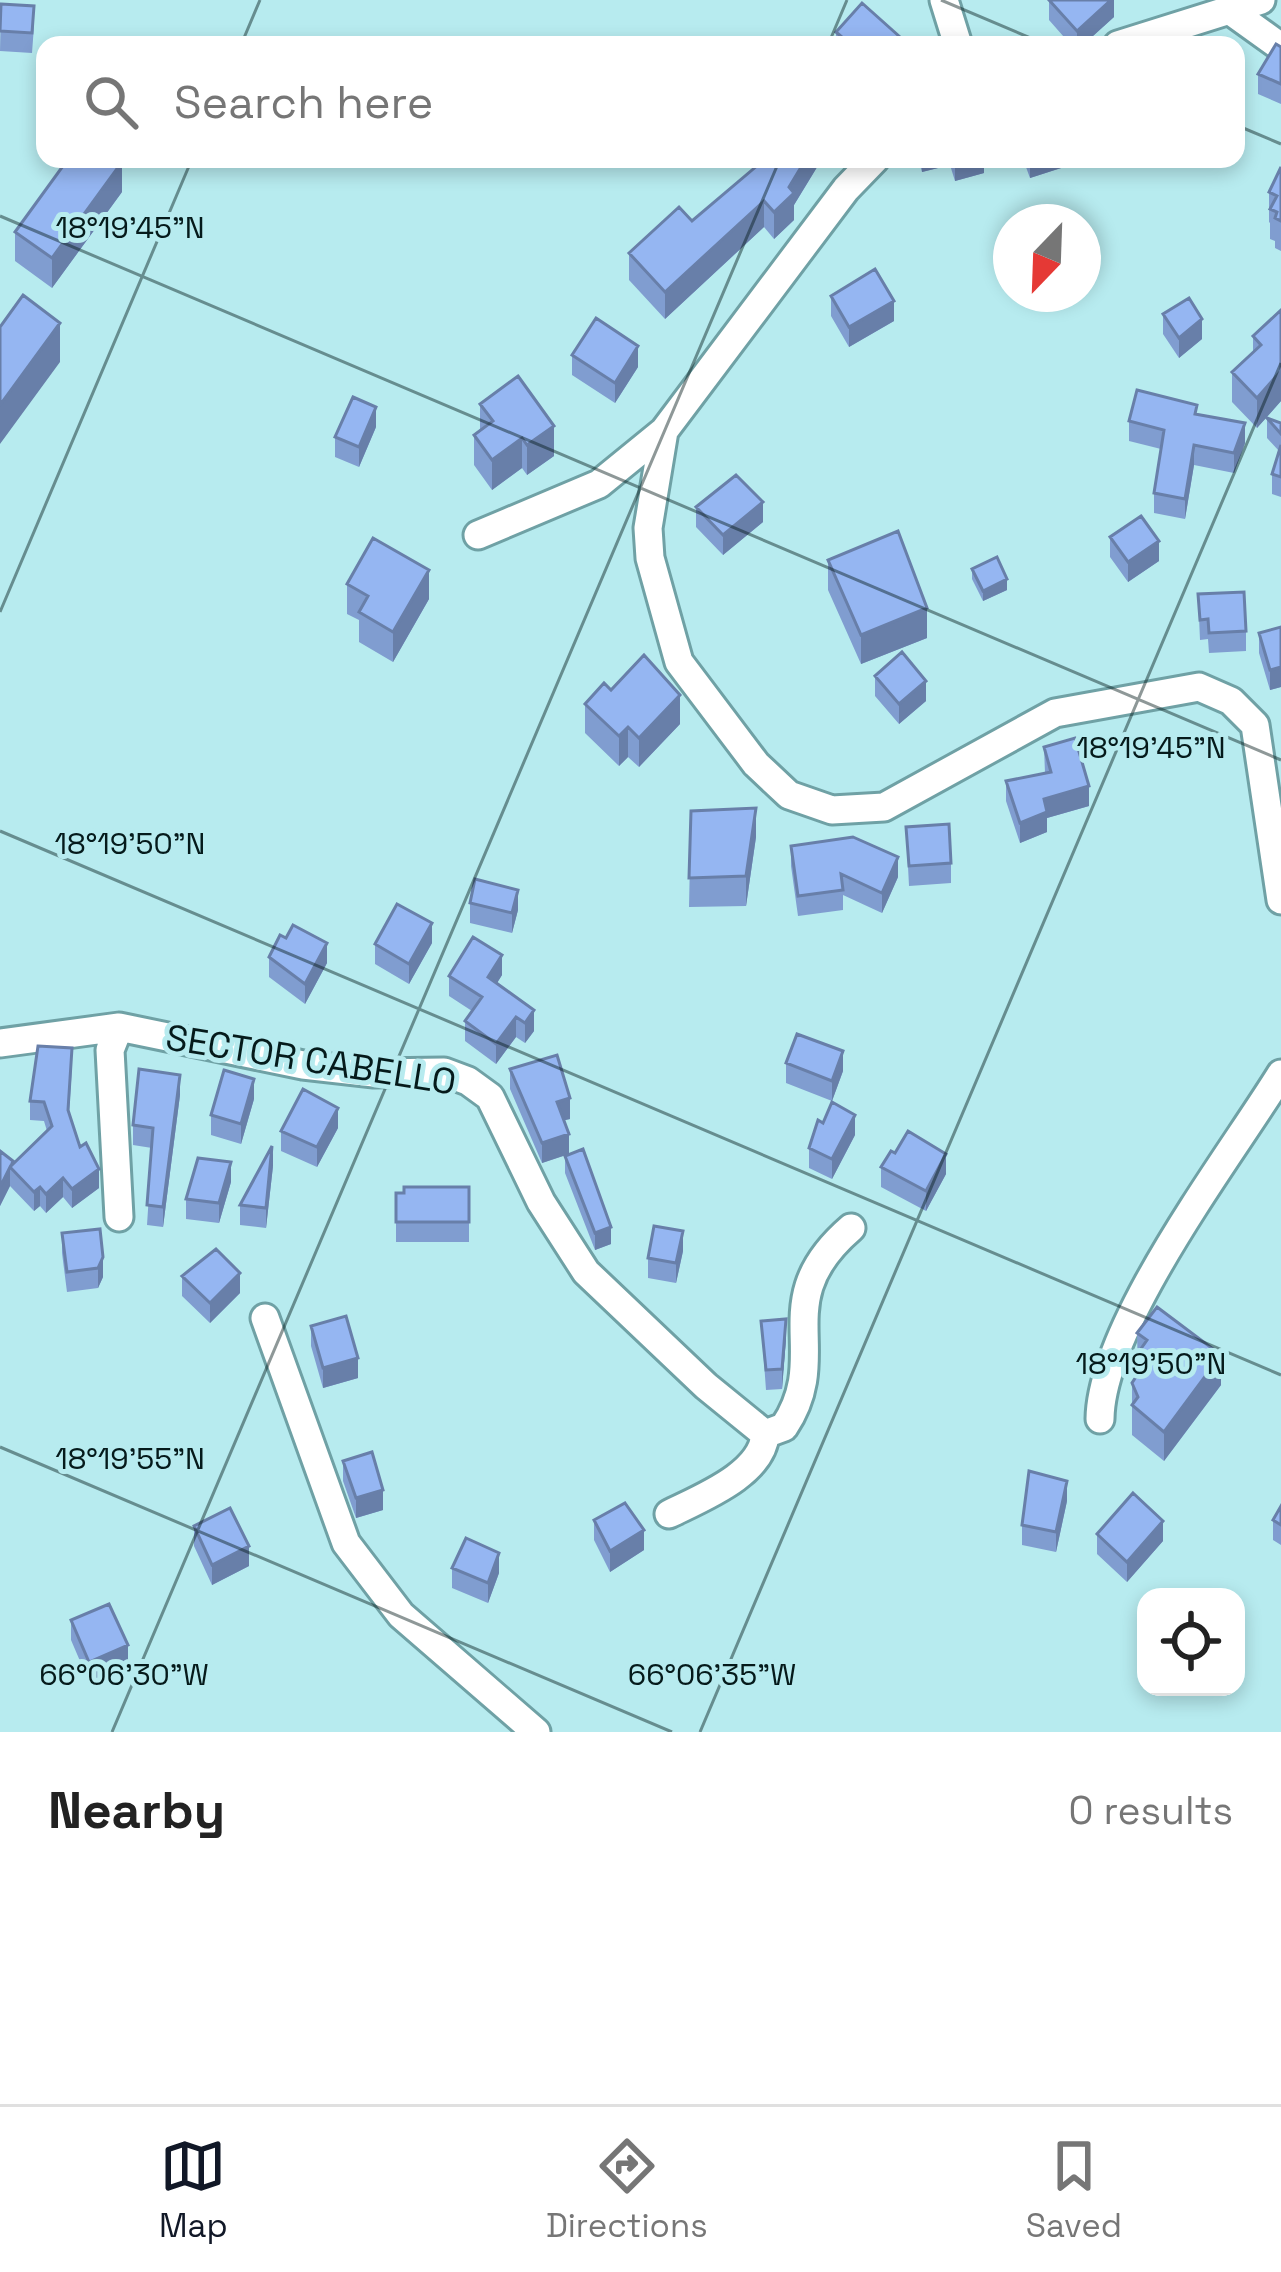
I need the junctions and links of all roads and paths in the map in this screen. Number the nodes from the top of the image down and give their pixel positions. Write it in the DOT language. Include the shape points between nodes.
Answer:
graph roads {
  1 [pos="944,0"];
  2 [pos="1263,0"];
  3 [pos="1228,9"];
  4 [pos="955,36"];
  5 [pos="1146,36"];
  6 [pos="1281,46"];
  7 [pos="866,168"];
  8 [pos="664,431"];
  9 [pos="478,535"];
  10 [pos="1274,799"];
  11 [pos="1281,900"];
  12 [pos="119,1027"];
  13 [pos="0,1043"];
  14 [pos="1281,1074"];
  15 [pos="119,1217"];
  16 [pos="851,1228"];
  17 [pos="265,1318"];
  18 [pos="1100,1419"];
  19 [pos="765,1434"];
  20 [pos="669,1514"];
  21 [pos="536,1732"];
  1 -- 4 [label="street"];
  2 -- 3 [label="street"];
  3 -- 5 [label="street"];
  3 -- 6 [label="street"];
  7 -- 8 [label="street"];
  8 -- 9 [label="street" via="599,484"];
  8 -- 10 [label="street" via="648,529 679,662 789,795 832,810 884,807 1055,713 1199,687 1256,724"];
  10 -- 11 [label="street"];
  12 -- 13 [label="street, SECTOR CABELLO"];
  12 -- 15 [label="street, SECTOR CABELLO" via="110,1050"];
  12 -- 19 [label="street, SECTOR CABELLO" via="303,1065 444,1072 468,1081 490,1097 586,1272"];
  14 -- 18 [label="street" via="1150,1283 1100,1393"];
  16 -- 19 [label="street" via="820,1254 806,1292 804,1389 795,1411 784,1427"];
  17 -- 21 [label="street" via="346,1543 401,1615"];
  19 -- 20 [label="street" via="751,1464"];
}
